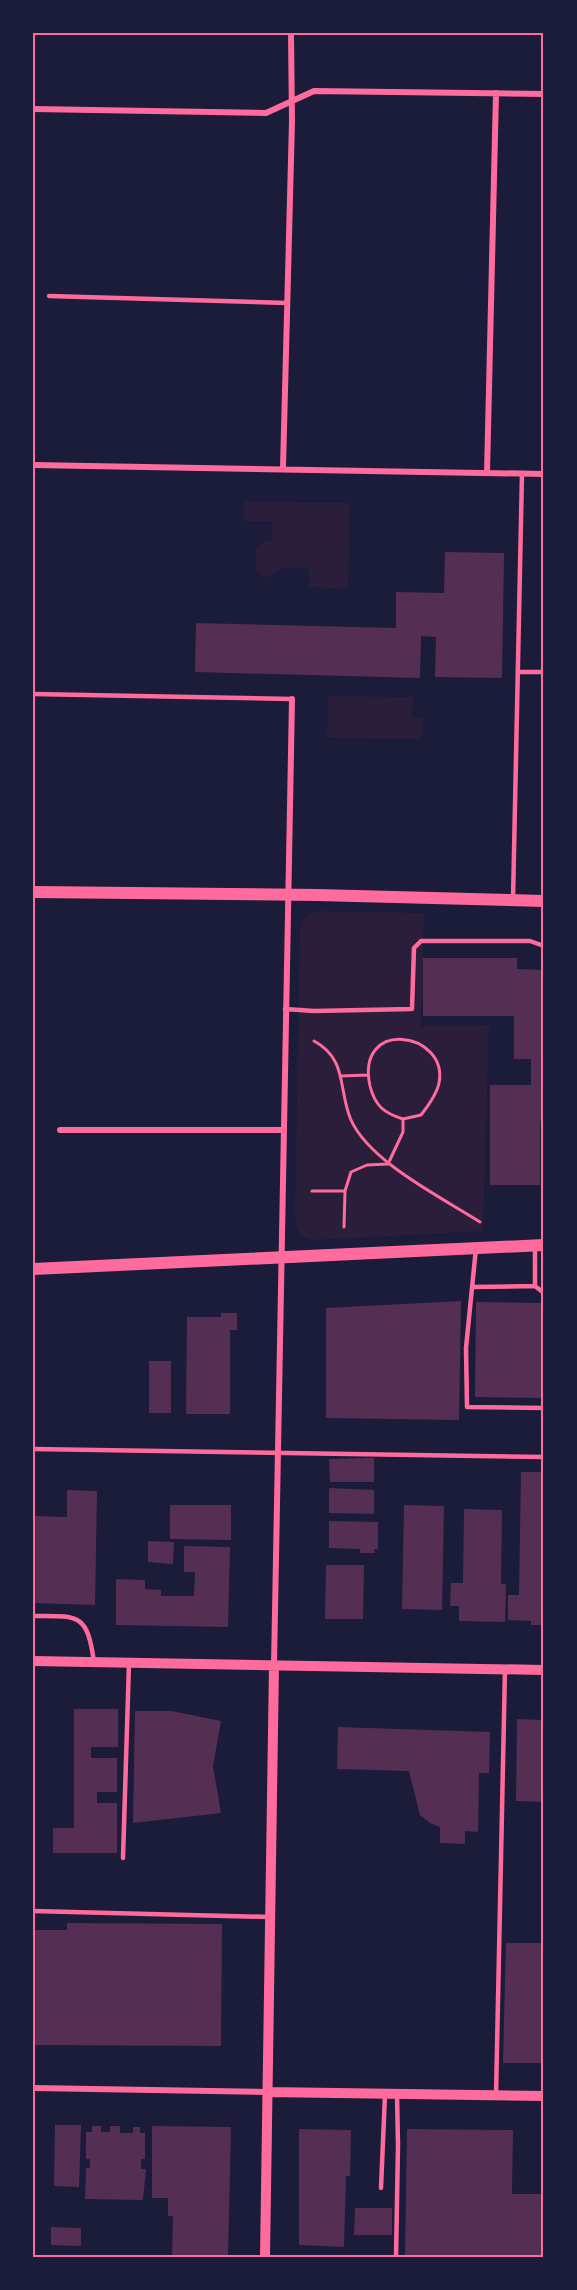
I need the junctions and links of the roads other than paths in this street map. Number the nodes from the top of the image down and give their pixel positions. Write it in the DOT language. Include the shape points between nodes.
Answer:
graph roads {
  1 [pos="291,33"];
  2 [pos="496,93"];
  3 [pos="544,94"];
  4 [pos="293,102"];
  5 [pos="33,110"];
  6 [pos="49,296"];
  7 [pos="287,303"];
  8 [pos="33,465"];
  9 [pos="283,468"];
  10 [pos="487,473"];
  11 [pos="522,473"];
  12 [pos="544,474"];
  13 [pos="518,672"];
  14 [pos="544,672"];
  15 [pos="33,694"];
  16 [pos="292,699"];
  17 [pos="33,892"];
  18 [pos="288,894"];
  19 [pos="513,900"];
  20 [pos="544,901"];
  21 [pos="544,946"];
  22 [pos="285,1009"];
  23 [pos="60,1130"];
  24 [pos="283,1130"];
  25 [pos="539,1245"];
  26 [pos="476,1248"];
  27 [pos="280,1258"];
  28 [pos="33,1269"];
  29 [pos="534,1286"];
  30 [pos="472,1287"];
  31 [pos="544,1293"];
  32 [pos="544,1399"];
  33 [pos="544,1408"];
  34 [pos="544,1428"];
  35 [pos="33,1449"];
  36 [pos="277,1454"];
  37 [pos="544,1457"];
  38 [pos="33,1616"];
  39 [pos="33,1661"];
  40 [pos="94,1662"];
  41 [pos="129,1663"];
  42 [pos="274,1665"];
  43 [pos="505,1669"];
  44 [pos="544,1670"];
  45 [pos="123,1858"];
  46 [pos="33,1911"];
  47 [pos="270,1917"];
  48 [pos="33,2088"];
  49 [pos="267,2092"];
  50 [pos="385,2094"];
  51 [pos="397,2094"];
  52 [pos="496,2095"];
  53 [pos="544,2096"];
  54 [pos="381,2188"];
  55 [pos="265,2257"];
  56 [pos="396,2257"];
  1 -- 4 [label="street"];
  2 -- 3 [label="street"];
  2 -- 4 [label="street" via="314,91"];
  2 -- 10 [label="street"];
  4 -- 5 [label="street" via="266,113"];
  4 -- 7 [label="street"];
  6 -- 7 [label="lane"];
  7 -- 9 [label="street"];
  8 -- 9 [label="street"];
  9 -- 10 [label="street"];
  10 -- 11 [label="street"];
  11 -- 12 [label="street"];
  11 -- 13 [label="lane"];
  13 -- 14 [label="lane"];
  13 -- 19 [label="lane"];
  15 -- 16 [label="lane"];
  16 -- 18 [label="street"];
  17 -- 18 [label="main road"];
  18 -- 19 [label="main road"];
  18 -- 22 [label="street"];
  19 -- 20 [label="main road"];
  21 -- 22 [label="lane" via="530,941 421,941 414,948 412,1009"];
  22 -- 24 [label="street"];
  23 -- 24 [label="street"];
  24 -- 27 [label="street"];
  25 -- 26 [label="main road"];
  25 -- 29 [label="lane"];
  26 -- 27 [label="main road"];
  26 -- 30 [label="lane"];
  27 -- 28 [label="main road"];
  27 -- 36 [label="street"];
  29 -- 30 [label="lane"];
  29 -- 31 [label="lane"];
  30 -- 33 [label="lane" via="466,1348 467,1407"];
  32 -- 33 [label="lane"];
  33 -- 34 [label="lane"];
  35 -- 36 [label="lane"];
  36 -- 37 [label="lane"];
  36 -- 42 [label="street"];
  38 -- 40 [label="lane" via="77,1619 85,1626"];
  39 -- 40 [label="street"];
  40 -- 41 [label="street"];
  41 -- 42 [label="street"];
  41 -- 45 [label="lane"];
  42 -- 43 [label="street"];
  42 -- 47 [label="street"];
  43 -- 44 [label="street"];
  43 -- 52 [label="lane"];
  46 -- 47 [label="lane"];
  47 -- 49 [label="street"];
  48 -- 49 [label="street"];
  49 -- 50 [label="street"];
  49 -- 55 [label="street"];
  50 -- 51 [label="street"];
  50 -- 54 [label="lane"];
  51 -- 52 [label="street"];
  51 -- 56 [label="lane"];
  52 -- 53 [label="street"];
}
